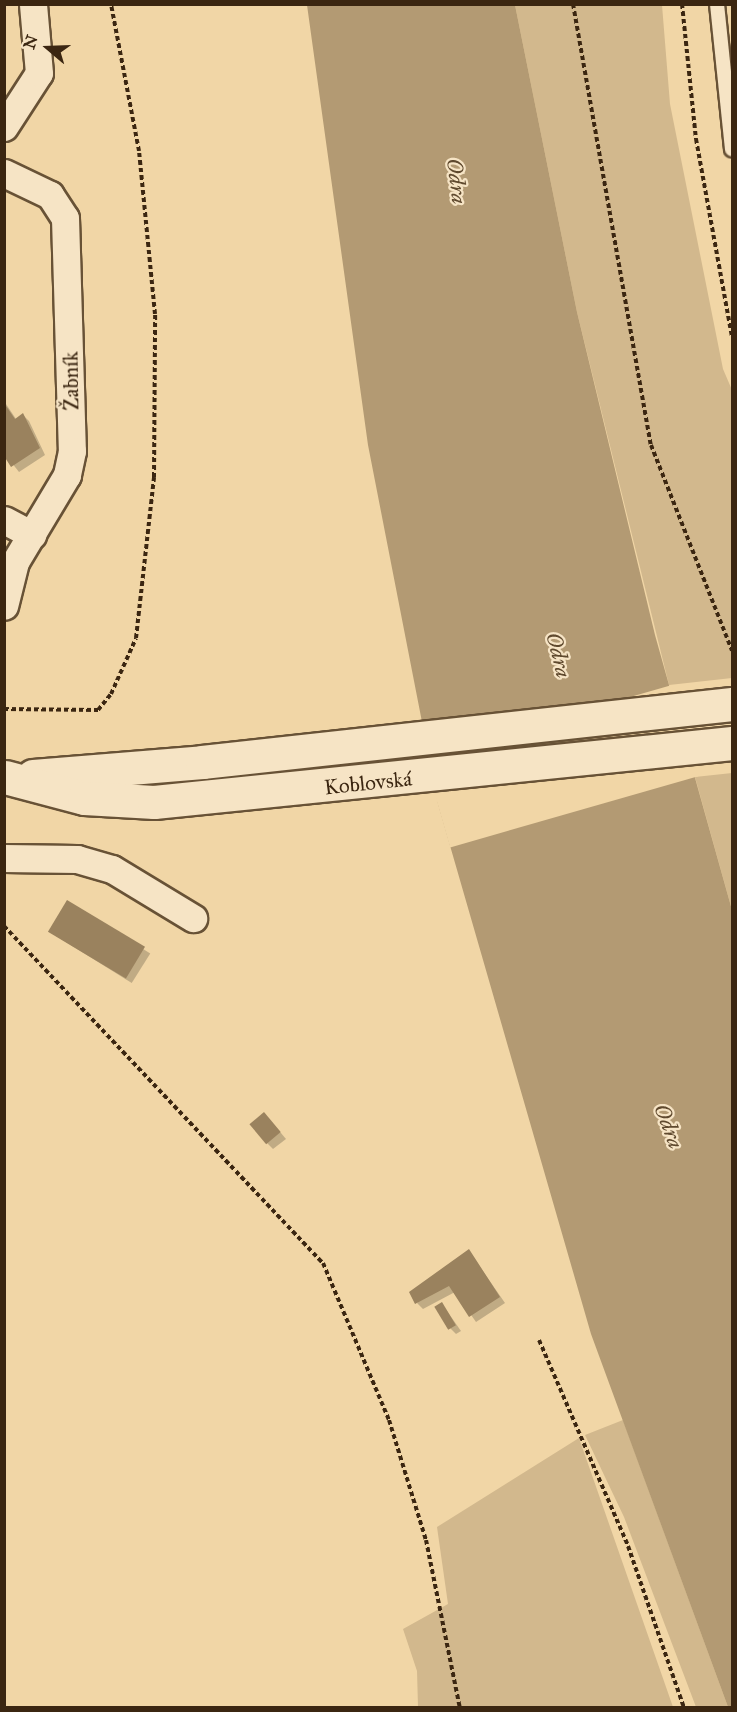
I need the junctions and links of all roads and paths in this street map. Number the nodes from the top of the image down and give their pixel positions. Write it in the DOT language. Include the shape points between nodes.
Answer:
graph roads {
  1 [pos="33,4"];
  2 [pos="111,4"];
  3 [pos="573,4"];
  4 [pos="682,4"];
  5 [pos="717,4"];
  6 [pos="4,128"];
  7 [pos="732,149"];
  8 [pos="4,173"];
  9 [pos="732,338"];
  10 [pos="4,520"];
  11 [pos="32,535"];
  12 [pos="4,606"];
  13 [pos="732,651"];
  14 [pos="732,704"];
  15 [pos="4,709"];
  16 [pos="732,743"];
  17 [pos="5,777"];
  18 [pos="4,858"];
  19 [pos="193,918"];
  20 [pos="4,926"];
  21 [pos="539,1340"];
  22 [pos="460,1707"];
  23 [pos="684,1707"];
  1 -- 6 [label="street" via="39,73"];
  2 -- 15 [label="path" via="150,238 158,397 136,638 111,694 98,710 78,713"];
  3 -- 13 [label="path" via="651,445"];
  4 -- 9 [label="path" via="696,139"];
  5 -- 7 [label="lane"];
  8 -- 11 [label="street, Žabník" via="50,195 65,218 72,451 68,475"];
  10 -- 11 [label="street"];
  11 -- 12 [label="street, Žabník" via="15,562"];
  14 -- 17 [label="street, Koblovská" via="257,756"];
  16 -- 17 [label="street, Koblovská" via="267,793 120,801"];
  18 -- 19 [label="street" via="77,859 112,869"];
  20 -- 22 [label="path" via="323,1263 389,1420 423,1529"];
  21 -- 23 [label="path" via="628,1545"];
}
